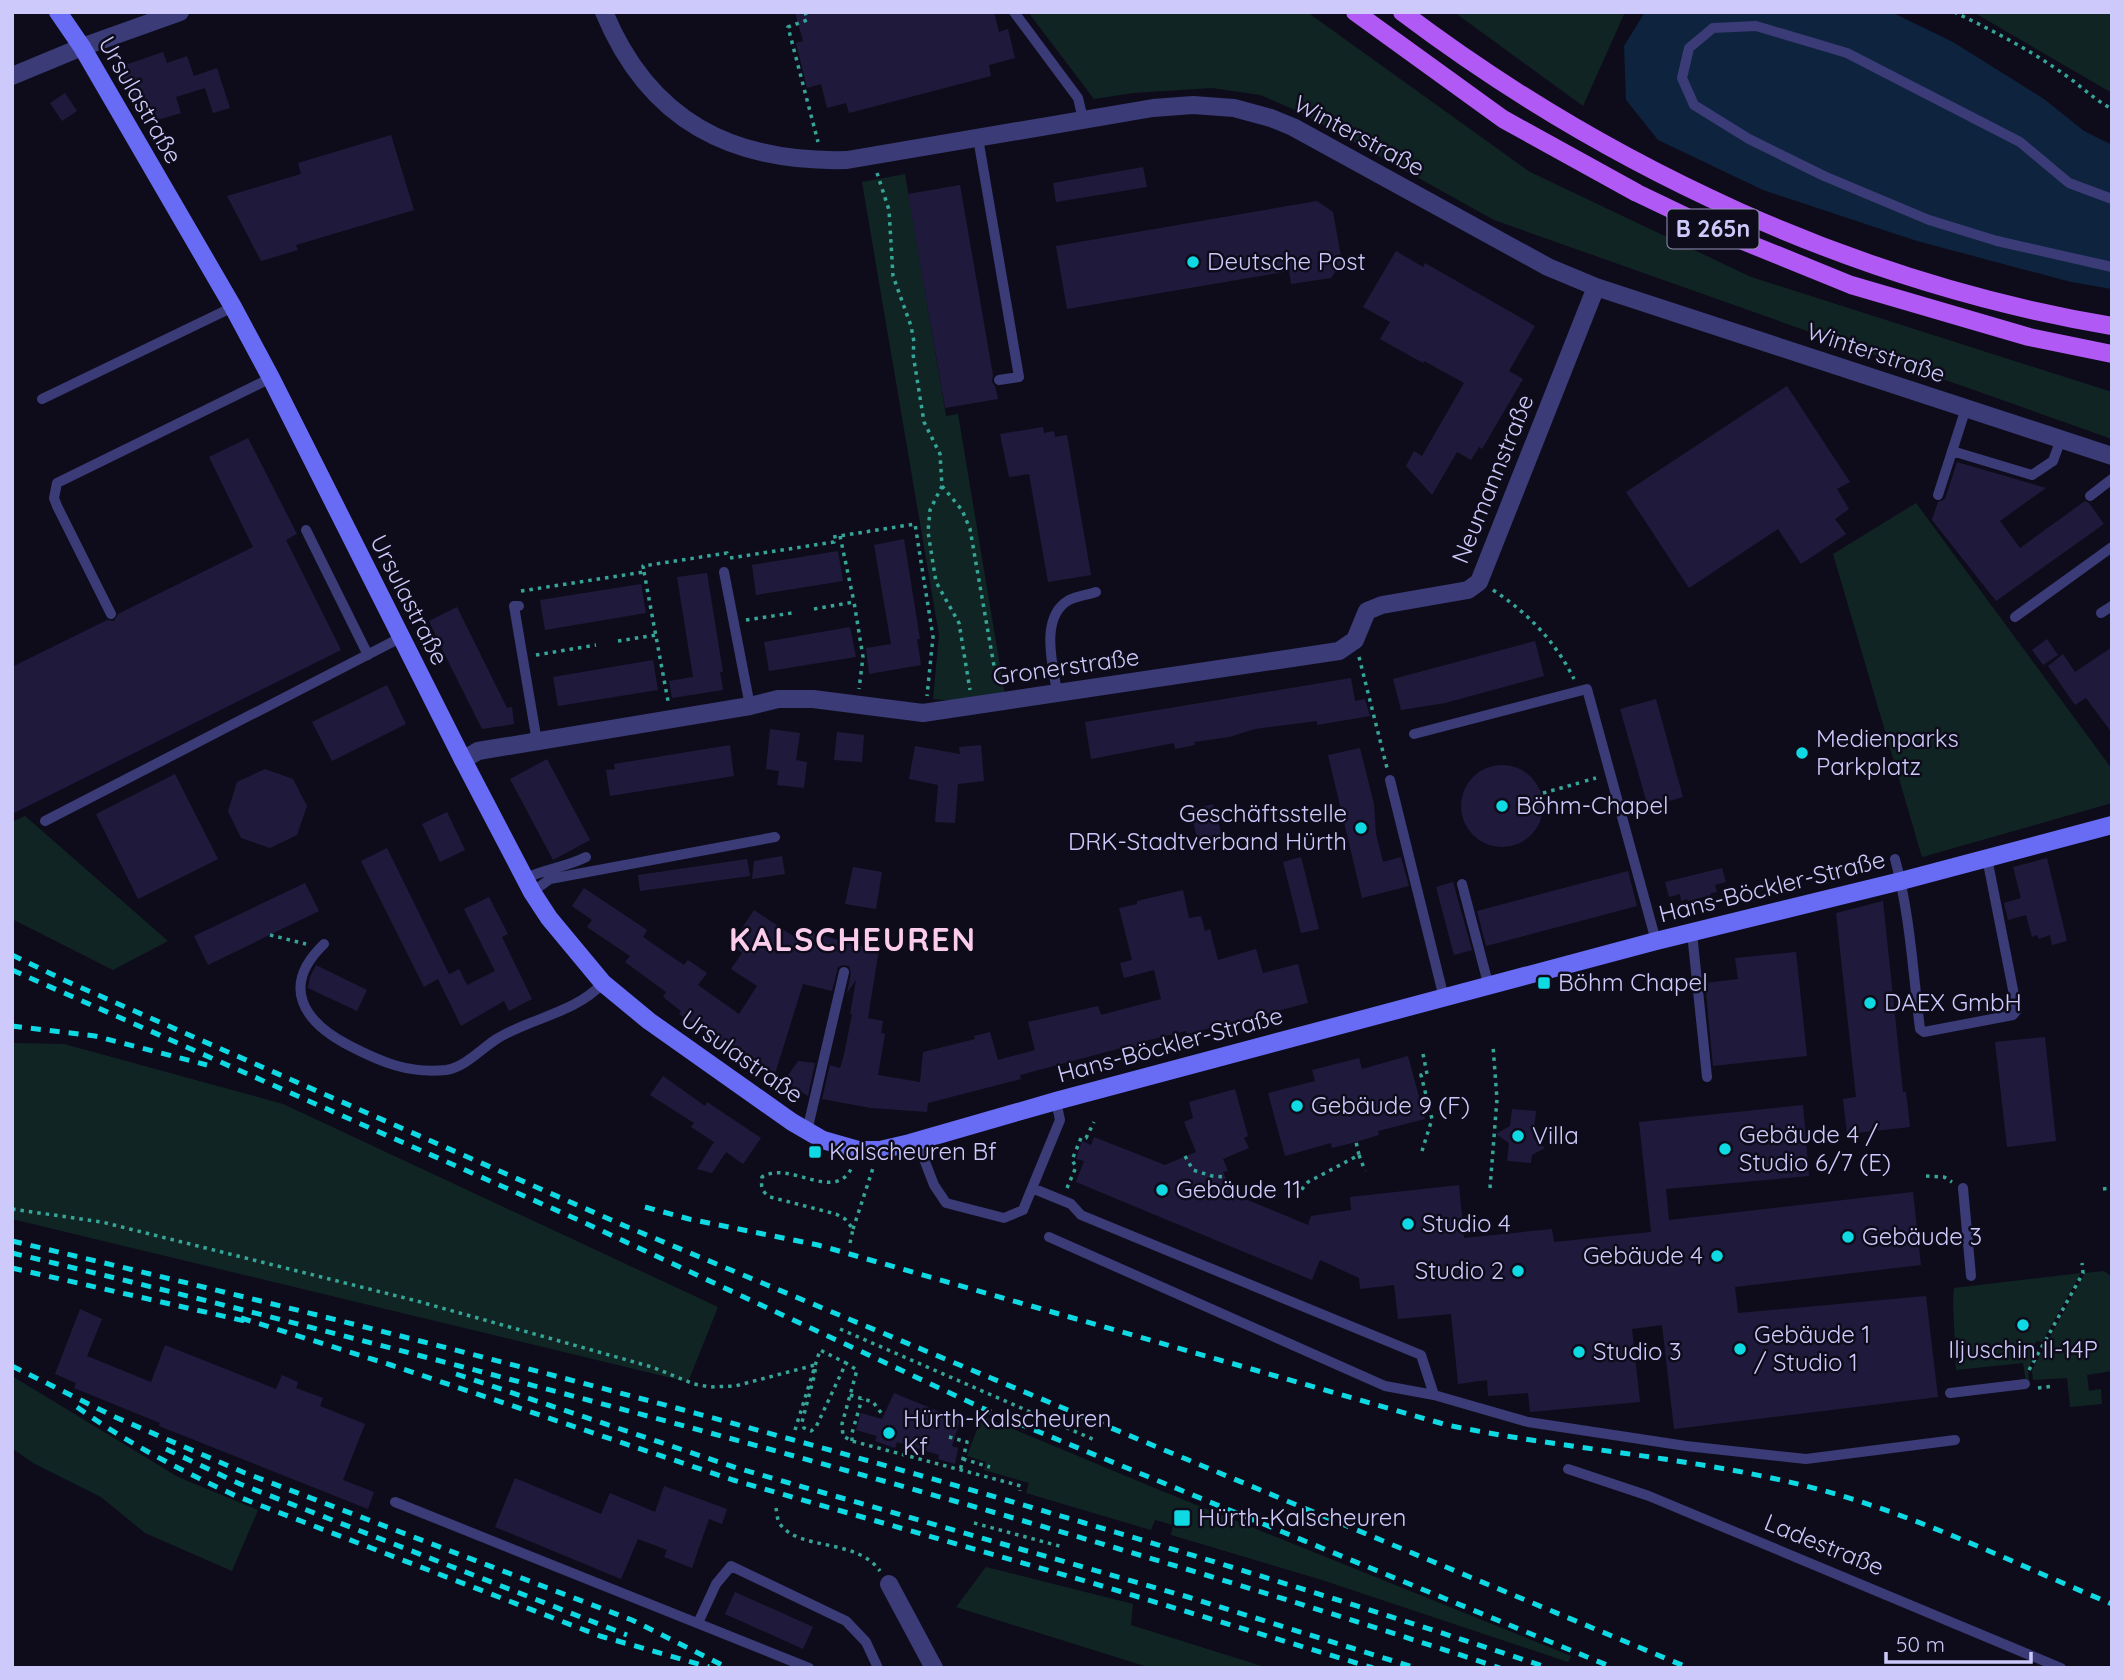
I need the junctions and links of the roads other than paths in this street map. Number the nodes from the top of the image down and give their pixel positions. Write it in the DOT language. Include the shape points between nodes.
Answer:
graph roads {
  1 [pos="58,12"];
  2 [pos="180,12"];
  3 [pos="604,12"];
  4 [pos="1014,12"];
  5 [pos="1355,12"];
  6 [pos="1402,12"];
  7 [pos="82,47"];
  8 [pos="12,76"];
  9 [pos="1083,119"];
  10 [pos="978,138"];
  11 [pos="2112,199"];
  12 [pos="2112,267"];
  13 [pos="1596,288"];
  14 [pos="233,307"];
  15 [pos="2112,326"];
  16 [pos="2112,354"];
  17 [pos="271,378"];
  18 [pos="999,380"];
  19 [pos="42,399"];
  20 [pos="1966,408"];
  21 [pos="2061,439"];
  22 [pos="1952,451"];
  23 [pos="2112,456"];
  24 [pos="2112,479"];
  25 [pos="1938,495"];
  26 [pos="2090,496"];
  27 [pos="306,530"];
  28 [pos="2112,547"];
  29 [pos="724,572"];
  30 [pos="1096,592"];
  31 [pos="519,606"];
  32 [pos="2112,606"];
  33 [pos="2101,613"];
  34 [pos="111,614"];
  35 [pos="2015,617"];
  36 [pos="400,638"];
  37 [pos="1355,640"];
  38 [pos="368,654"];
  39 [pos="1057,692"];
  40 [pos="750,706"];
  41 [pos="1414,734"];
  42 [pos="537,742"];
  43 [pos="463,760"];
  44 [pos="1390,780"];
  45 [pos="46,821"];
  46 [pos="2112,825"];
  47 [pos="775,837"];
  48 [pos="586,857"];
  49 [pos="1987,858"];
  50 [pos="1895,859"];
  51 [pos="1901,881"];
  52 [pos="1462,884"];
  53 [pos="528,886"];
  54 [pos="1692,933"];
  55 [pos="1656,941"];
  56 [pos="320,948"];
  57 [pos="844,972"];
  58 [pos="603,983"];
  59 [pos="1489,987"];
  60 [pos="1444,998"];
  61 [pos="1707,1077"];
  62 [pos="1056,1101"];
  63 [pos="807,1131"];
  64 [pos="914,1142"];
  65 [pos="1032,1188"];
  66 [pos="1963,1188"];
  67 [pos="1049,1237"];
  68 [pos="1972,1276"];
  69 [pos="2029,1383"];
  70 [pos="1950,1393"];
  71 [pos="1434,1395"];
  72 [pos="1955,1440"];
  73 [pos="1567,1469"];
  74 [pos="395,1502"];
  75 [pos="889,1584"];
  76 [pos="698,1623"];
  77 [pos="809,1668"];
  78 [pos="878,1668"];
  79 [pos="934,1668"];
  80 [pos="2061,1668"];
  1 -- 7 [label="street, Ursulastraße"];
  2 -- 7 [label="street"];
  3 -- 10 [label="street, Winterstraße" via="634,69 679,116 756,153 847,160"];
  4 -- 9 [label="lane" via="1078,98"];
  5 -- 16 [label="main road, B 265n" via="1503,119 1706,226 1863,289 2029,337"];
  6 -- 15 [label="main road, B 265n" via="1557,116 1657,172 1758,219 1868,263 1972,296"];
  7 -- 8 [label="street"];
  7 -- 14 [label="street, Ursulastraße"];
  9 -- 10 [label="street, Winterstraße"];
  9 -- 13 [label="street, Winterstraße" via="1193,106 1234,108 1271,118 1548,267"];
  10 -- 18 [label="lane" via="1019,377"];
  11 -- 12 [label="lane" via="2069,183 2020,142 1847,54 1756,26 1713,28 1689,48 1682,78 1694,105 1749,139 1929,220"];
  13 -- 20 [label="street, Winterstraße"];
  13 -- 37 [label="street, Neumannstraße" via="1479,582 1468,590 1367,611"];
  14 -- 17 [label="street, Ursulastraße"];
  14 -- 19 [label="lane"];
  17 -- 34 [label="lane" via="57,483 57,506"];
  17 -- 36 [label="street, Ursulastraße"];
  20 -- 21 [label="street, Winterstraße"];
  20 -- 22 [label="lane"];
  21 -- 22 [label="lane" via="2053,461 2032,475"];
  21 -- 23 [label="street, Winterstraße"];
  22 -- 25 [label="lane"];
  24 -- 26 [label="lane"];
  27 -- 38 [label="lane"];
  28 -- 35 [label="lane"];
  29 -- 40 [label="lane"];
  30 -- 39 [label="lane" via="1069,600 1052,625"];
  31 -- 42 [label="lane" via="514,606"];
  32 -- 33 [label="lane"];
  36 -- 38 [label="lane"];
  36 -- 43 [label="street, Ursulastraße"];
  37 -- 39 [label="street, Gronerstraße" via="1339,651"];
  38 -- 45 [label="lane"];
  39 -- 40 [label="street, Gronerstraße" via="923,713 813,699 778,699"];
  40 -- 42 [label="street, Gronerstraße"];
  41 -- 55 [label="lane" via="1587,689"];
  42 -- 43 [label="street, Gronerstraße" via="478,751"];
  43 -- 53 [label="street, Ursulastraße"];
  44 -- 60 [label="lane"];
  46 -- 49 [label="street, Hans-Böckler-Straße"];
  47 -- 53 [label="lane"];
  48 -- 53 [label="lane" via="543,870"];
  49 -- 51 [label="street, Hans-Böckler-Straße"];
  49 -- 51 [label="lane" via="2018,1008 2012,1015 1921,1032"];
  50 -- 51 [label="lane"];
  51 -- 54 [label="street, Hans-Böckler-Straße"];
  52 -- 59 [label="lane"];
  53 -- 58 [label="street, Ursulastraße"];
  54 -- 55 [label="street, Hans-Böckler-Straße"];
  54 -- 61 [label="lane"];
  55 -- 59 [label="street, Hans-Böckler-Straße"];
  56 -- 58 [label="lane" via="300,976 307,1012 333,1038 402,1069 460,1066 498,1038 582,1001"];
  57 -- 63 [label="lane, Ursulastraße"];
  58 -- 63 [label="street, Ursulastraße" via="649,1021"];
  59 -- 60 [label="street, Hans-Böckler-Straße"];
  60 -- 62 [label="street, Hans-Böckler-Straße"];
  62 -- 64 [label="street, Hans-Böckler-Straße"];
  62 -- 65 [label="lane" via="1060,1120"];
  63 -- 64 [label="street, Ursulastraße" via="858,1150"];
  64 -- 65 [label="lane" via="946,1203 1004,1218 1023,1210"];
  65 -- 71 [label="lane" via="1071,1204 1081,1215 1421,1355"];
  66 -- 68 [label="lane"];
  67 -- 71 [label="lane" via="1385,1386"];
  69 -- 70 [label="lane"];
  71 -- 72 [label="lane" via="1528,1422 1686,1447 1805,1459"];
  73 -- 80 [label="lane, Ladestraße" via="1649,1496"];
  74 -- 76 [label="lane"];
  75 -- 79 [label="street"];
  76 -- 77 [label="lane"];
  76 -- 78 [label="lane" via="716,1584 731,1566 846,1621 866,1642"];
}
